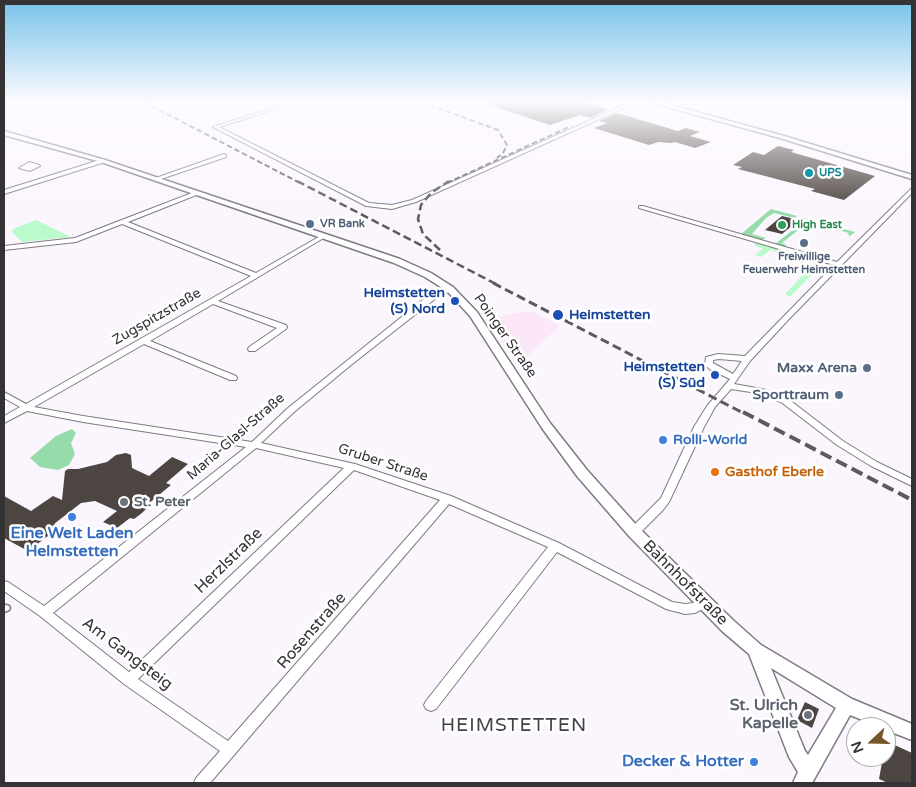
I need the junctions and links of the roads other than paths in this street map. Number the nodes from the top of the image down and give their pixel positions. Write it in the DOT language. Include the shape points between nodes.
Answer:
graph roads {
  1 [pos="19,139"];
  2 [pos="238,139"];
  3 [pos="553,139"];
  4 [pos="784,139"];
  5 [pos="224,156"];
  6 [pos="103,161"];
  7 [pos="35,168"];
  8 [pos="912,177"];
  9 [pos="49,178"];
  10 [pos="156,179"];
  11 [pos="912,190"];
  12 [pos="4,192"];
  13 [pos="197,194"];
  14 [pos="641,206"];
  15 [pos="122,222"];
  16 [pos="324,236"];
  17 [pos="4,248"];
  18 [pos="838,264"];
  19 [pos="256,275"];
  20 [pos="450,289"];
  21 [pos="211,301"];
  22 [pos="143,341"];
  23 [pos="252,349"];
  24 [pos="747,359"];
  25 [pos="233,378"];
  26 [pos="732,382"];
  27 [pos="4,395"];
  28 [pos="27,408"];
  29 [pos="4,420"];
  30 [pos="254,445"];
  31 [pos="352,466"];
  32 [pos="912,483"];
  33 [pos="447,500"];
  34 [pos="634,532"];
  35 [pos="555,546"];
  36 [pos="4,585"];
  37 [pos="704,603"];
  38 [pos="44,613"];
  39 [pos="755,650"];
  40 [pos="130,680"];
  41 [pos="431,705"];
  42 [pos="846,705"];
  43 [pos="912,732"];
  44 [pos="230,750"];
  45 [pos="805,777"];
  46 [pos="201,783"];
  1 -- 6 [label="street, Poinger Straße"];
  2 -- 3 [label="street" via="368,205 379,207 414,201"];
  4 -- 8 [label="street"];
  5 -- 10 [label="street"];
  6 -- 9 [label="street"];
  6 -- 10 [label="street, Poinger Straße"];
  7 -- 9 [label="street"];
  9 -- 12 [label="street"];
  10 -- 13 [label="street, Poinger Straße"];
  11 -- 18 [label="street"];
  13 -- 15 [label="street"];
  13 -- 16 [label="street, Poinger Straße"];
  14 -- 18 [label="street"];
  15 -- 17 [label="street" via="76,240"];
  15 -- 19 [label="street"];
  16 -- 19 [label="street, Zugspitzstraße"];
  16 -- 20 [label="street, Poinger Straße" via="411,267"];
  18 -- 24 [label="street"];
  19 -- 21 [label="street, Zugspitzstraße"];
  20 -- 30 [label="street, Maria-Glasl-Straße" via="437,293 348,363"];
  20 -- 34 [label="street, Poinger Straße" via="474,314 560,445"];
  21 -- 22 [label="street, Zugspitzstraße"];
  21 -- 23 [label="street" via="282,327"];
  22 -- 25 [label="street"];
  22 -- 28 [label="street, Zugspitzstraße"];
  24 -- 26 [label="street"];
  24 -- 26 [label="street" via="718,356 709,359 709,364"];
  26 -- 32 [label="street" via="784,400 840,443"];
  26 -- 34 [label="street, Bahnhofstraße" via="711,406 665,499"];
  27 -- 28 [label="street, Gruber Straße"];
  28 -- 29 [label="street, Zugspitzstraße"];
  28 -- 30 [label="street, Gruber Straße"];
  30 -- 31 [label="street, Gruber Straße"];
  30 -- 38 [label="street, Maria-Glasl-Straße"];
  31 -- 33 [label="street, Gruber Straße"];
  31 -- 40 [label="street, Herzlstraße"];
  33 -- 35 [label="street, Gruber Straße"];
  33 -- 44 [label="street, Rosenstraße"];
  34 -- 37 [label="street, Bahnhofstraße"];
  35 -- 37 [label="street, Gruber Straße" via="670,606 685,609"];
  35 -- 41 [label="street"];
  36 -- 38 [label="street, Am Gangsteig"];
  37 -- 39 [label="street, Bahnhofstraße"];
  38 -- 40 [label="street, Am Gangsteig"];
  39 -- 42 [label="street, Bahnhofstraße"];
  39 -- 45 [label="street"];
  40 -- 44 [label="street, Am Gangsteig"];
  42 -- 43 [label="street, Bahnhofstraße"];
  42 -- 45 [label="street"];
  44 -- 46 [label="street, Rosenstraße"];
}
